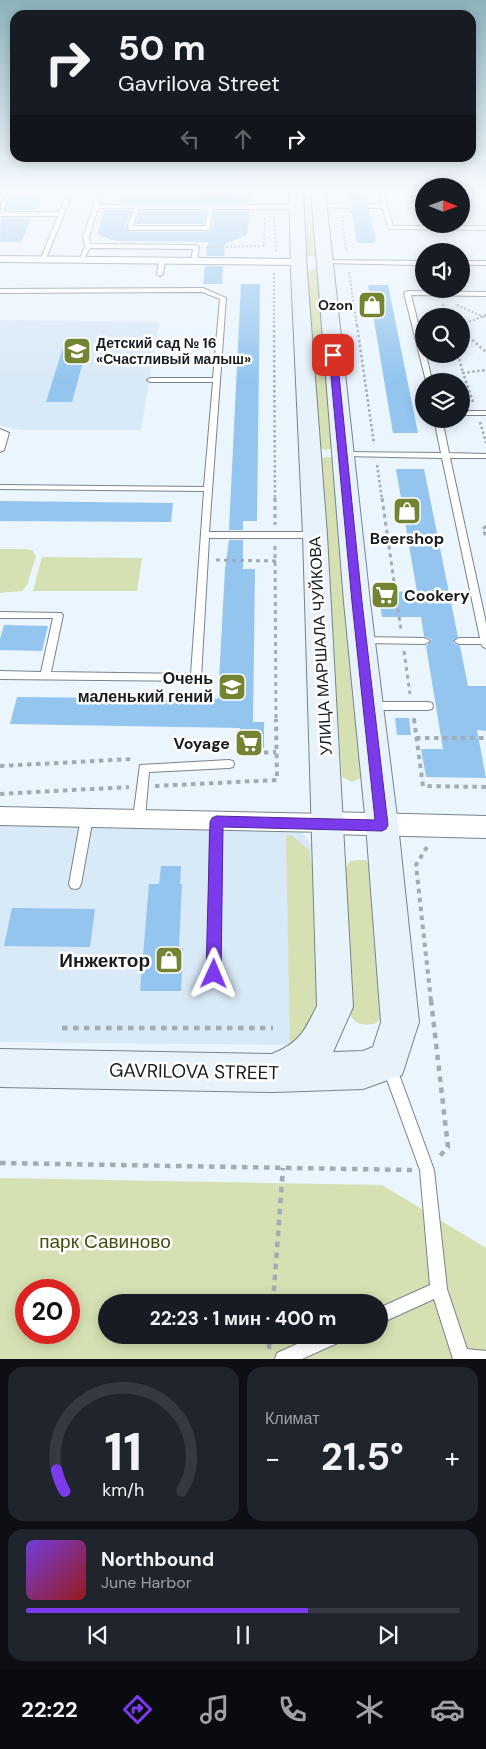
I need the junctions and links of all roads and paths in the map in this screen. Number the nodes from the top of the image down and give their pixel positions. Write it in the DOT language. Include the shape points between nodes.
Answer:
graph roads {
  1 [pos="45,253"];
  2 [pos="84,253"];
  3 [pos="195,253"];
  4 [pos="298,253"];
  5 [pos="323,253"];
  6 [pos="0,259"];
  7 [pos="42,260"];
  8 [pos="81,260"];
  9 [pos="162,261"];
  10 [pos="194,261"];
  11 [pos="298,262"];
  12 [pos="324,262"];
  13 [pos="415,263"];
  14 [pos="470,263"];
  15 [pos="486,263"];
  16 [pos="349,270"];
  17 [pos="160,274"];
  18 [pos="0,291"];
  19 [pos="415,293"];
  20 [pos="470,293"];
  21 [pos="486,294"];
  22 [pos="449,301"];
  23 [pos="480,316"];
  24 [pos="486,316"];
  25 [pos="486,352"];
  26 [pos="461,363"];
  27 [pos="486,370"];
  28 [pos="427,373"];
  29 [pos="464,373"];
  30 [pos="150,380"];
  31 [pos="217,380"];
  32 [pos="470,391"];
  33 [pos="470,413"];
  34 [pos="477,413"];
  35 [pos="486,413"];
  36 [pos="440,428"];
  37 [pos="0,432"];
  38 [pos="486,443"];
  39 [pos="0,450"];
  40 [pos="310,454"];
  41 [pos="342,454"];
  42 [pos="376,454"];
  43 [pos="446,456"];
  44 [pos="486,456"];
  45 [pos="0,487"];
  46 [pos="208,489"];
  47 [pos="486,526"];
  48 [pos="205,535"];
  49 [pos="315,535"];
  50 [pos="486,535"];
  51 [pos="204,560"];
  52 [pos="276,560"];
  53 [pos="0,615"];
  54 [pos="361,640"];
  55 [pos="402,640"];
  56 [pos="425,641"];
  57 [pos="459,641"];
  58 [pos="486,643"];
  59 [pos="0,675"];
  60 [pos="45,676"];
  61 [pos="368,706"];
  62 [pos="412,706"];
  63 [pos="428,706"];
  64 [pos="416,738"];
  65 [pos="486,738"];
  66 [pos="229,764"];
  67 [pos="486,787"];
  68 [pos="1,817"];
  69 [pos="87,818"];
  70 [pos="139,818"];
  71 [pos="216,822"];
  72 [pos="328,823"];
  73 [pos="382,825"];
  74 [pos="486,827"];
  75 [pos="75,884"];
  76 [pos="214,974"];
  77 [pos="62,1028"];
  78 [pos="273,1028"];
  79 [pos="388,1062"];
  80 [pos="0,1068"];
  81 [pos="274,1073"];
  82 [pos="0,1163"];
  83 [pos="439,1289"];
  84 [pos="274,1294"];
  85 [pos="388,1312"];
  86 [pos="316,1344"];
  87 [pos="461,1358"];
  88 [pos="283,1359"];
  89 [pos="486,1359"];
  1 -- 7 [label="lane"];
  2 -- 8 [label="lane"];
  3 -- 10 [label="lane"];
  4 -- 11 [label="main road, УЛИЦА МАРШАЛА ЧУЙКОВА"];
  5 -- 12 [label="main road"];
  6 -- 7 [label="street"];
  7 -- 8 [label="street"];
  8 -- 9 [label="street"];
  9 -- 10 [label="street"];
  9 -- 17 [label="lane"];
  10 -- 11 [label="street"];
  11 -- 12 [label="main road"];
  11 -- 40 [label="main road, УЛИЦА МАРШАЛА ЧУЙКОВА"];
  12 -- 13 [label="lane"];
  12 -- 41 [label="main road"];
  14 -- 15 [label="lane"];
  16 -- 42 [label="path"];
  18 -- 31 [label="lane" via="158,287 202,290 223,298"];
  19 -- 28 [label="lane" via="407,294"];
  20 -- 21 [label="lane"];
  22 -- 23 [label="path"];
  23 -- 24 [label="path"];
  23 -- 25 [label="path" via="466,324 462,331"];
  26 -- 29 [label="path"];
  27 -- 29 [label="path"];
  30 -- 31 [label="lane"];
  31 -- 46 [label="lane"];
  32 -- 34 [label="path"];
  33 -- 34 [label="lane"];
  34 -- 35 [label="lane"];
  34 -- 38 [label="path"];
  36 -- 43 [label="lane"];
  37 -- 39 [label="lane" via="5,433"];
  40 -- 41 [label="main road"];
  40 -- 49 [label="main road, УЛИЦА МАРШАЛА ЧУЙКОВА"];
  41 -- 42 [label="lane"];
  41 -- 54 [label="main road"];
  42 -- 43 [label="lane"];
  42 -- 55 [label="path"];
  43 -- 44 [label="lane"];
  43 -- 58 [label="lane"];
  45 -- 46 [label="lane"];
  46 -- 48 [label="lane"];
  47 -- 50 [label="path" via="482,530"];
  48 -- 49 [label="lane"];
  48 -- 51 [label="lane"];
  49 -- 72 [label="main road, УЛИЦА МАРШАЛА ЧУЙКОВА"];
  51 -- 52 [label="path"];
  51 -- 60 [label="lane" via="196,678"];
  53 -- 60 [label="lane" via="58,615"];
  54 -- 55 [label="lane"];
  54 -- 61 [label="main road"];
  55 -- 56 [label="lane"];
  55 -- 62 [label="path"];
  57 -- 58 [label="lane"];
  59 -- 60 [label="lane"];
  61 -- 62 [label="lane"];
  61 -- 73 [label="main road"];
  62 -- 63 [label="lane"];
  62 -- 64 [label="path"];
  64 -- 65 [label="path"];
  64 -- 67 [label="path" via="423,786"];
  66 -- 70 [label="lane" via="144,768"];
  68 -- 69 [label="street"];
  69 -- 70 [label="street"];
  69 -- 75 [label="lane"];
  70 -- 71 [label="street"];
  71 -- 72 [label="street"];
  71 -- 76 [label="lane"];
  72 -- 73 [label="street"];
  72 -- 81 [label="main road, УЛИЦА МАРШАЛА ЧУЙКОВА" via="334,1007 316,1047 300,1061"];
  73 -- 74 [label="street"];
  73 -- 79 [label="main road" via="400,1022"];
  77 -- 78 [label="path"];
  79 -- 81 [label="main road, GAVRILOVA STREET" via="363,1070"];
  79 -- 83 [label="lane" via="427,1170"];
  80 -- 81 [label="main road, GAVRILOVA STREET"];
  82 -- 84 [label="path" via="283,1168"];
  83 -- 85 [label="lane"];
  83 -- 87 [label="lane"];
  86 -- 88 [label="lane"];
  87 -- 89 [label="lane"];
}
